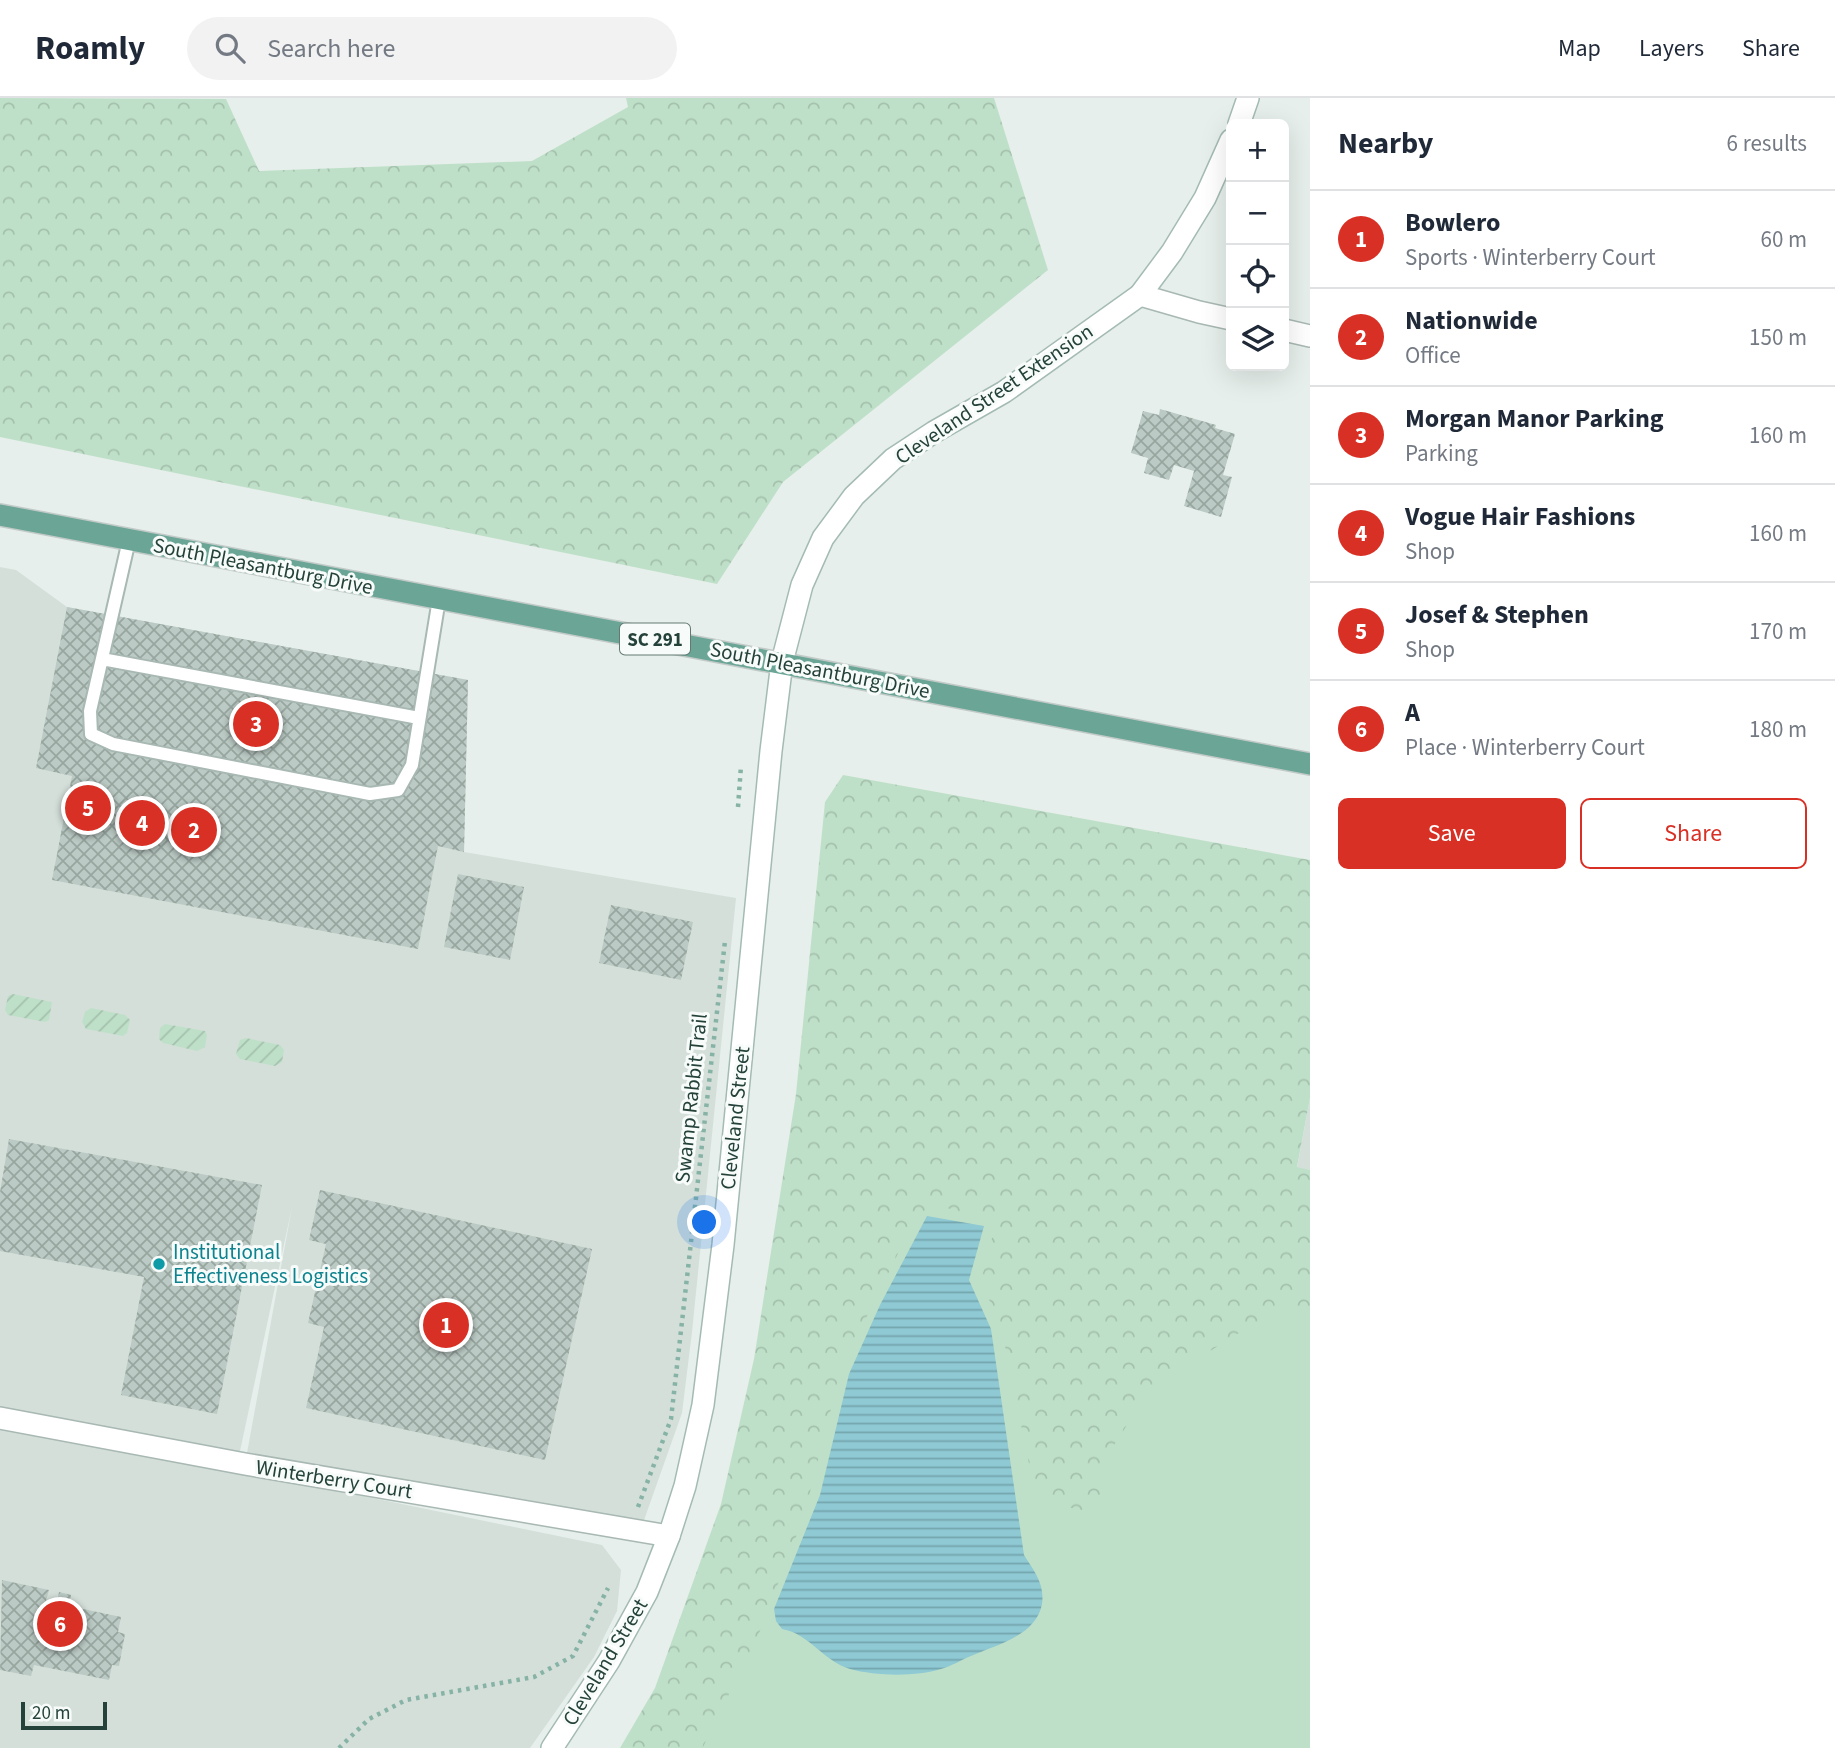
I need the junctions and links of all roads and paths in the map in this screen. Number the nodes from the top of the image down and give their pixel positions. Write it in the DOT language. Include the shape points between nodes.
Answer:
graph roads {
  1 [pos="1248,98"];
  2 [pos="1241,119"];
  3 [pos="1226,151"];
  4 [pos="1140,295"];
  5 [pos="1226,318"];
  6 [pos="1289,331"];
  7 [pos="1310,335"];
  8 [pos="0,515"];
  9 [pos="129,540"];
  10 [pos="439,599"];
  11 [pos="102,659"];
  12 [pos="782,662"];
  13 [pos="419,718"];
  14 [pos="1310,764"];
  15 [pos="741,765"];
  16 [pos="737,815"];
  17 [pos="726,933"];
  18 [pos="0,1418"];
  19 [pos="637,1512"];
  20 [pos="669,1536"];
  21 [pos="608,1588"];
  22 [pos="339,1748"];
  23 [pos="552,1748"];
  1 -- 2 [label="street"];
  3 -- 4 [label="street, Cleveland Street Extension" via="1172,253"];
  4 -- 5 [label="street"];
  4 -- 12 [label="street, Cleveland Street Extension" via="1004,392 893,459 854,496 823,538 802,585"];
  6 -- 7 [label="street"];
  8 -- 9 [label="main road, South Pleasantburg Drive / SC 291"];
  9 -- 10 [label="main road, South Pleasantburg Drive / SC 291"];
  9 -- 11 [label="lane"];
  10 -- 12 [label="main road, South Pleasantburg Drive / SC 291"];
  10 -- 13 [label="lane"];
  11 -- 13 [label="lane"];
  11 -- 13 [label="lane" via="90,711 91,734 113,744 370,794 398,790 412,765"];
  12 -- 14 [label="main road, South Pleasantburg Drive / SC 291"];
  12 -- 20 [label="street, Cleveland Street" via="705,1392"];
  15 -- 16 [label="path"];
  17 -- 19 [label="path, Swamp Rabbit Trail" via="671,1419"];
  18 -- 20 [label="street, Winterberry Court"];
  20 -- 23 [label="street, Cleveland Street" via="647,1592 609,1661"];
  21 -- 22 [label="path" via="573,1656 534,1677 406,1700 369,1719"];
}
